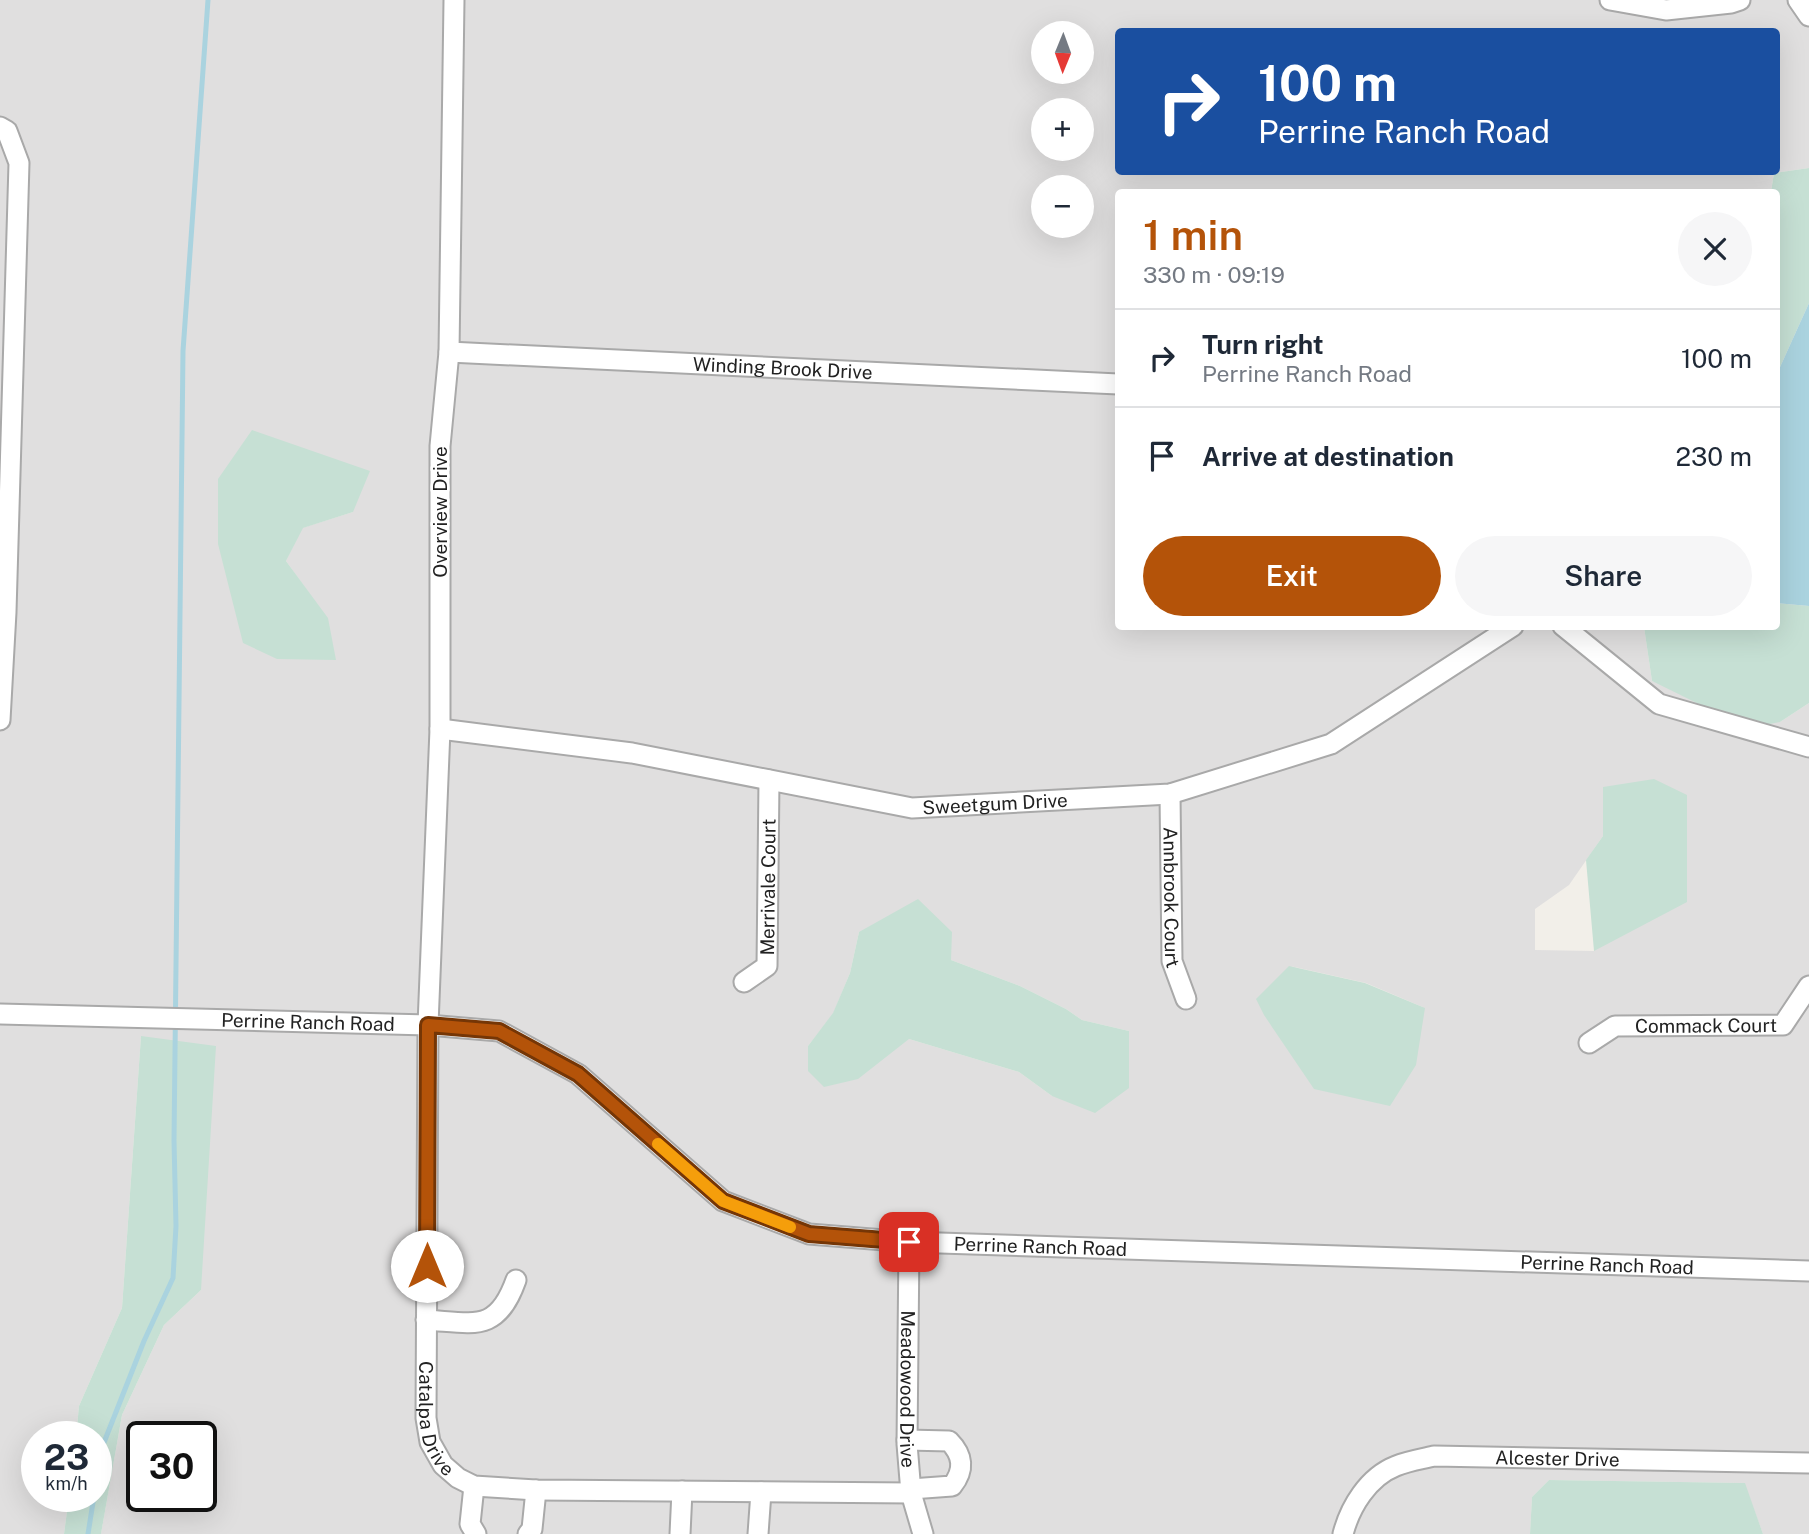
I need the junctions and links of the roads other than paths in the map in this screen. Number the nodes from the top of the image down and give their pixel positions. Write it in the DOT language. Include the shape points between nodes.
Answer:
graph roads {
  1 [pos="454,0"];
  2 [pos="1610,0"];
  3 [pos="1740,0"];
  4 [pos="1798,0"];
  5 [pos="1809,16"];
  6 [pos="0,127"];
  7 [pos="449,352"];
  8 [pos="1115,384"];
  9 [pos="3,611"];
  10 [pos="1507,630"];
  11 [pos="1568,630"];
  12 [pos="0,720"];
  13 [pos="440,729"];
  14 [pos="1809,747"];
  15 [pos="769,780"];
  16 [pos="1170,794"];
  17 [pos="744,982"];
  18 [pos="1809,986"];
  19 [pos="1186,999"];
  20 [pos="0,1014"];
  21 [pos="428,1025"];
  22 [pos="1589,1043"];
  23 [pos="909,1242"];
  24 [pos="1809,1271"];
  25 [pos="516,1280"];
  26 [pos="426,1320"];
  27 [pos="907,1440"];
  28 [pos="1809,1464"];
  29 [pos="474,1486"];
  30 [pos="536,1490"];
  31 [pos="682,1491"];
  32 [pos="911,1491"];
  33 [pos="761,1492"];
  34 [pos="476,1534"];
  35 [pos="528,1534"];
  36 [pos="680,1534"];
  37 [pos="758,1534"];
  38 [pos="923,1534"];
  39 [pos="1343,1534"];
  1 -- 7 [label="street, Overview Drive"];
  2 -- 3 [label="street" via="1666,9"];
  4 -- 5 [label="street"];
  6 -- 9 [label="street" via="7,131 19,163"];
  7 -- 8 [label="street, Winding Brook Drive"];
  7 -- 13 [label="street, Overview Drive" via="440,446"];
  9 -- 12 [label="street"];
  10 -- 16 [label="street, Sweetgum Drive" via="1331,744"];
  11 -- 14 [label="street" via="1659,704"];
  13 -- 15 [label="street, Sweetgum Drive" via="632,753"];
  13 -- 21 [label="street, Overview Drive"];
  15 -- 16 [label="street, Sweetgum Drive" via="912,808"];
  15 -- 17 [label="street, Merrivale Court" via="767,966"];
  16 -- 19 [label="street, Annbrook Court" via="1172,961"];
  18 -- 22 [label="street, Commack Court" via="1783,1025 1615,1026"];
  20 -- 21 [label="street, Perrine Ranch Road"];
  21 -- 23 [label="street, Perrine Ranch Road" via="499,1031 578,1074 723,1201 809,1234"];
  21 -- 26 [label="street, Catalpa Drive"];
  23 -- 24 [label="street, Perrine Ranch Road"];
  23 -- 27 [label="street, Meadowood Drive"];
  25 -- 26 [label="street" via="508,1301 488,1320"];
  26 -- 29 [label="street, Catalpa Drive" via="430,1442 443,1465"];
  27 -- 32 [label="street, Meadowood Drive"];
  27 -- 32 [label="street, Catalpa Drive" via="949,1441 961,1459 959,1477 952,1486"];
  28 -- 39 [label="street, Alcester Drive" via="1434,1456 1394,1466 1368,1485 1348,1514"];
  29 -- 30 [label="street, Catalpa Drive"];
  29 -- 34 [label="street" via="470,1524"];
  30 -- 31 [label="street, Catalpa Drive"];
  30 -- 35 [label="street"];
  31 -- 33 [label="street, Catalpa Drive"];
  31 -- 36 [label="street"];
  32 -- 33 [label="street, Catalpa Drive"];
  32 -- 38 [label="street, Meadowood Drive"];
  33 -- 37 [label="street"];
}
